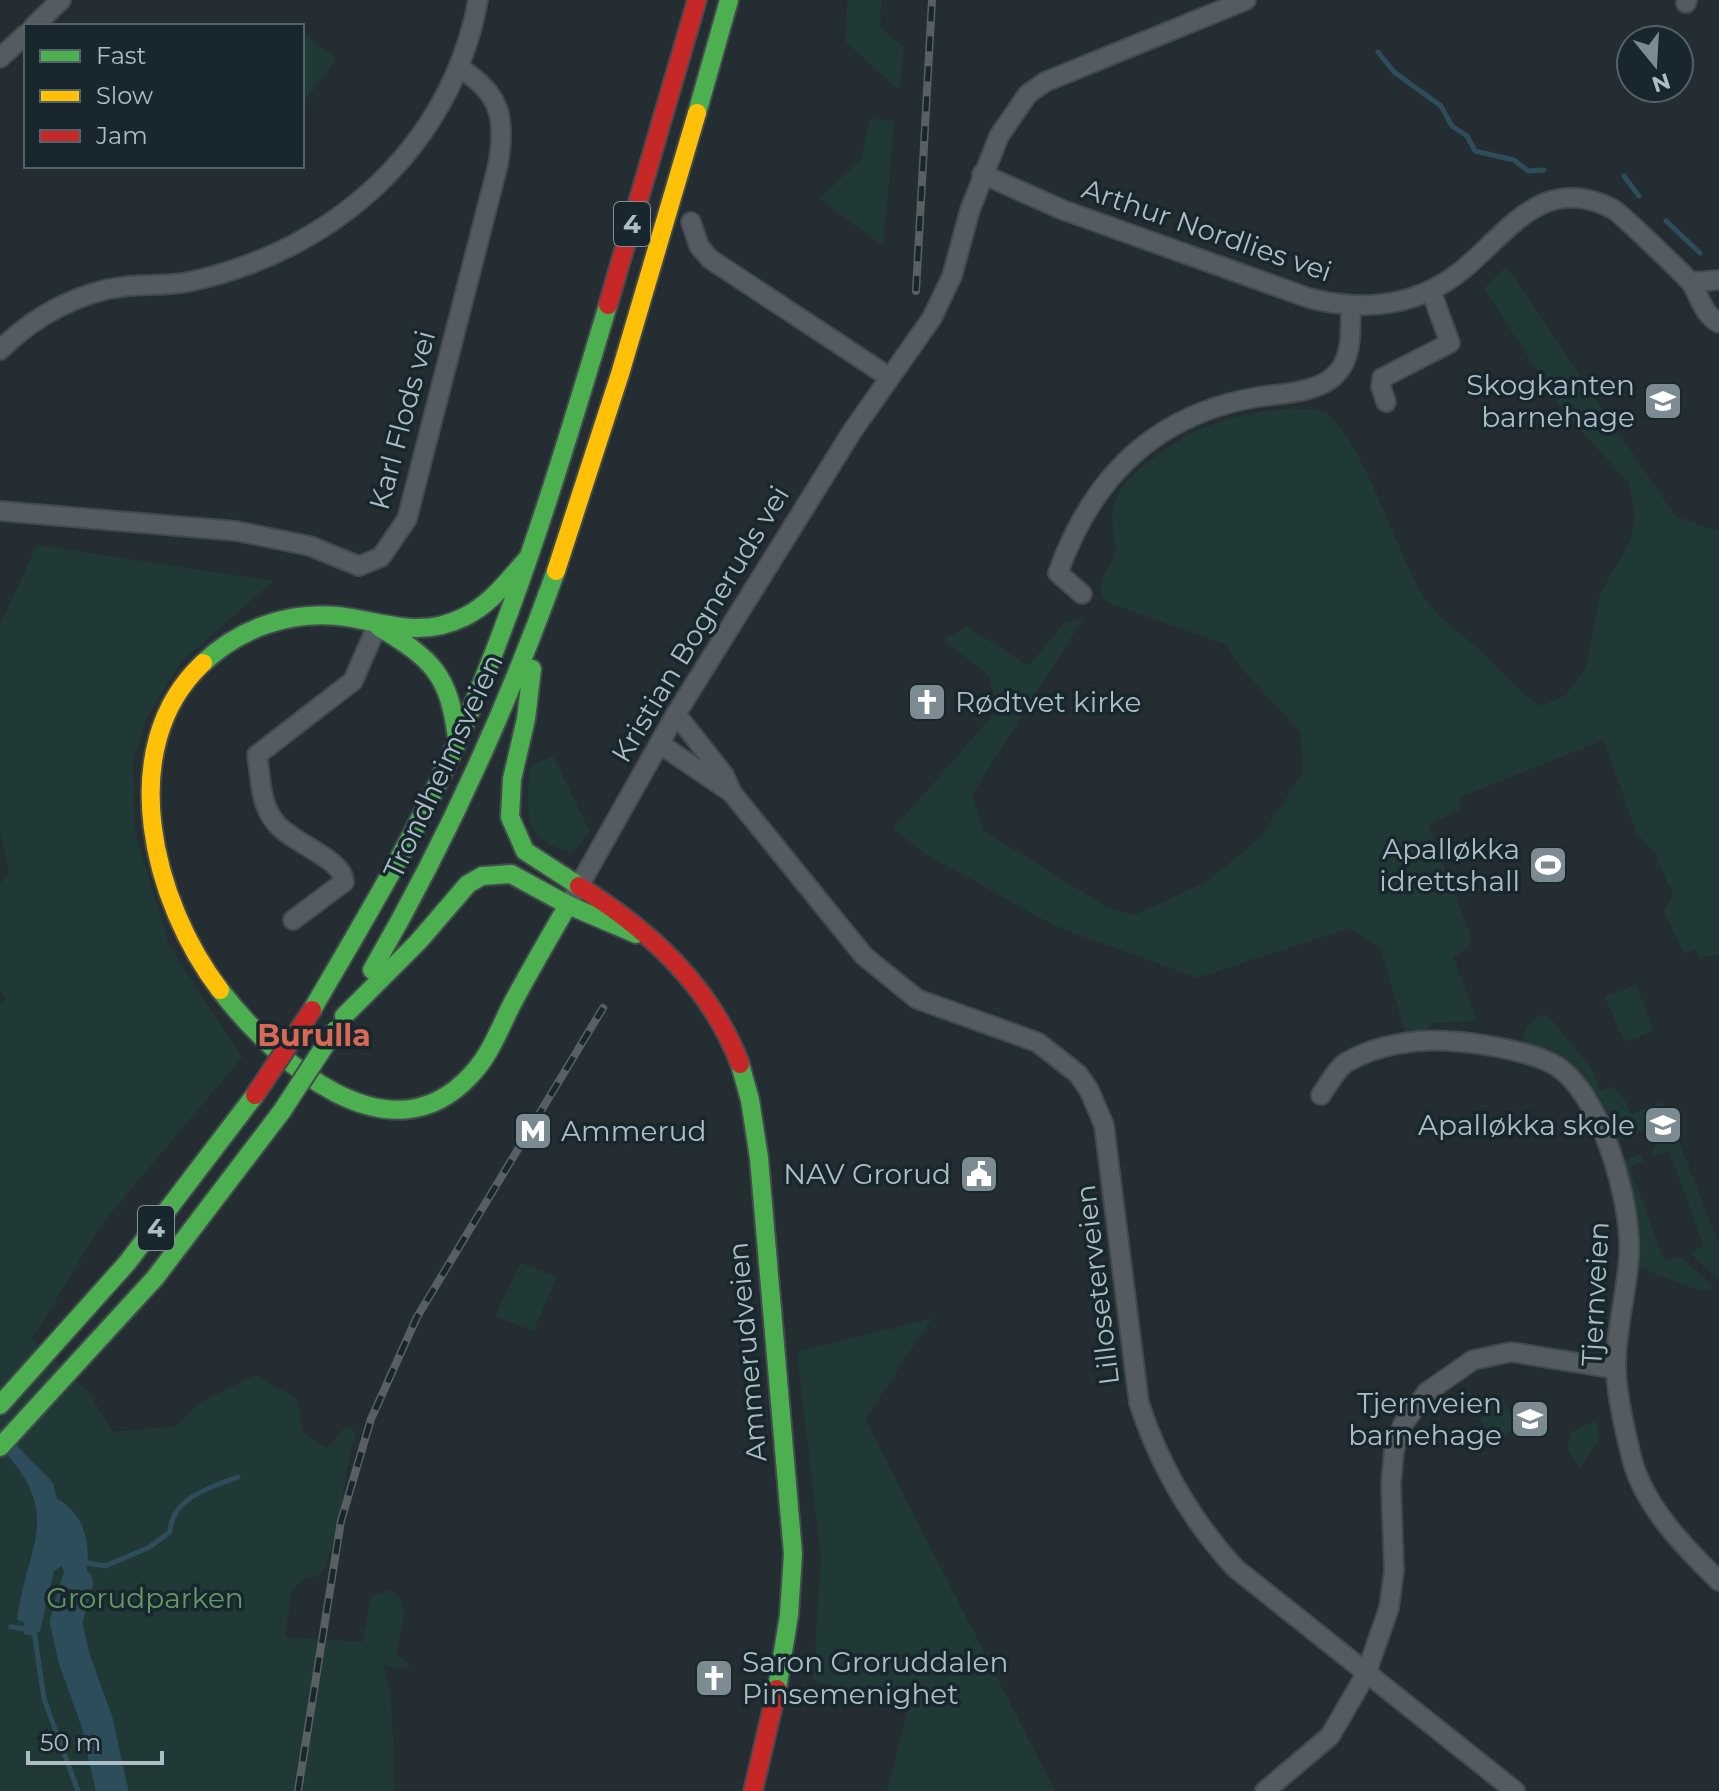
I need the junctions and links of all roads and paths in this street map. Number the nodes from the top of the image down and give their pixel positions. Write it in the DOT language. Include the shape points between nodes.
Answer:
graph roads {
  1 [pos="61,0"];
  2 [pos="478,0"];
  3 [pos="697,0"];
  4 [pos="729,0"];
  5 [pos="1246,0"];
  6 [pos="36,24"];
  7 [pos="24,36"];
  8 [pos="0,58"];
  9 [pos="460,68"];
  10 [pos="982,174"];
  11 [pos="691,222"];
  12 [pos="1719,280"];
  13 [pos="1691,282"];
  14 [pos="1431,291"];
  15 [pos="1351,307"];
  16 [pos="1719,323"];
  17 [pos="0,350"];
  18 [pos="889,377"];
  19 [pos="1386,402"];
  20 [pos="0,511"];
  21 [pos="527,559"];
  22 [pos="1082,594"];
  23 [pos="377,626"];
  24 [pos="536,629"];
  25 [pos="676,714"];
  26 [pos="457,742"];
  27 [pos="660,744"];
  28 [pos="732,793"];
  29 [pos="579,886"];
  30 [pos="568,905"];
  31 [pos="293,920"];
  32 [pos="646,938"];
  33 [pos="340,1023"];
  34 [pos="1321,1095"];
  35 [pos="1616,1369"];
  36 [pos="0,1405"];
  37 [pos="0,1447"];
  38 [pos="1719,1581"];
  39 [pos="1366,1674"];
  40 [pos="753,1791"];
  41 [pos="1265,1791"];
  42 [pos="1515,1791"];
  1 -- 6 [label="street"];
  2 -- 9 [label="street"];
  3 -- 21 [label="main road, Trondheimsveien / 4" via="589,370"];
  4 -- 24 [label="main road, Trondheimsveien / 4" via="611,407"];
  5 -- 10 [label="street, Kristian Bogneruds vei" via="1035,87 999,136"];
  7 -- 8 [label="street"];
  9 -- 17 [label="street" via="442,106 412,148 336,220 222,274 82,296 18,333"];
  9 -- 20 [label="street, Karl Flods vei" via="481,81 497,106 502,124 499,157 407,519 381,557 359,566 310,546 236,531"];
  10 -- 15 [label="street, Arthur Nordlies vei" via="1063,210 1309,298"];
  10 -- 18 [label="street, Kristian Bogneruds vei" via="942,299"];
  11 -- 18 [label="street" via="710,259"];
  12 -- 13 [label="street"];
  13 -- 14 [label="street, Arthur Nordlies vei" via="1616,210 1587,199 1561,199 1524,212"];
  13 -- 16 [label="street, Arthur Nordlies vei" via="1705,311"];
  14 -- 15 [label="street, Arthur Nordlies vei"];
  14 -- 19 [label="street" via="1450,343 1382,378"];
  15 -- 22 [label="street" via="1344,364 1330,380 1196,412 1113,473 1088,505 1058,573"];
  18 -- 25 [label="street, Kristian Bogneruds vei"];
  21 -- 23 [label="main road" via="464,618 430,627"];
  21 -- 26 [label="main road, Trondheimsveien / 4"];
  23 -- 26 [label="main road" via="423,654 443,675 452,698"];
  23 -- 30 [label="main road" via="338,616 252,629 226,641 201,664 168,712 151,777 163,873 201,961 225,997 298,1069 344,1096 398,1112 425,1108 464,1083 484,1060"];
  23 -- 31 [label="street, Trondheimsveien" via="353,681 257,755 264,803 275,823 344,873 344,882"];
  24 -- 29 [label="main road, Ammerudveien" via="510,817 525,851"];
  24 -- 33 [label="main road, Trondheimsveien / 4" via="463,802 400,924"];
  25 -- 27 [label="street, Kristian Bogneruds vei"];
  25 -- 28 [label="street, Lilloseterveien"];
  26 -- 36 [label="main road, Trondheimsveien / 4, bridge" via="392,875 255,1095 161,1221"];
  27 -- 28 [label="street, Lilloseterveien"];
  27 -- 29 [label="street, Kristian Bogneruds vei"];
  28 -- 39 [label="street, Lilloseterveien" via="864,956 917,999 1037,1042 1078,1074 1104,1125 1139,1403 1150,1435 1180,1492 1235,1568"];
  29 -- 30 [label="street, Kristian Bogneruds vei"];
  29 -- 32 [label="main road, Ammerudveien" via="618,910"];
  30 -- 32 [label="main road, Ammerudveien"];
  30 -- 33 [label="main road, Ammerudveien" via="511,874 482,876 468,884"];
  32 -- 40 [label="main road, Ammerudveien" via="689,975 724,1027 741,1066 755,1142 792,1523 793,1583 785,1658"];
  33 -- 37 [label="main road, Trondheimsveien / 4, bridge" via="187,1239"];
  34 -- 35 [label="street, Tjernveien" via="1345,1063 1407,1042 1477,1042 1554,1064 1580,1092 1599,1125 1623,1184 1630,1253"];
  35 -- 38 [label="street, Tjernveien" via="1632,1460 1641,1482 1676,1534"];
  35 -- 39 [label="street" via="1511,1352 1473,1360 1427,1392 1403,1424 1394,1451 1394,1571 1389,1608"];
  39 -- 41 [label="street" via="1330,1736"];
  39 -- 42 [label="street, Lilloseterveien"];
}
